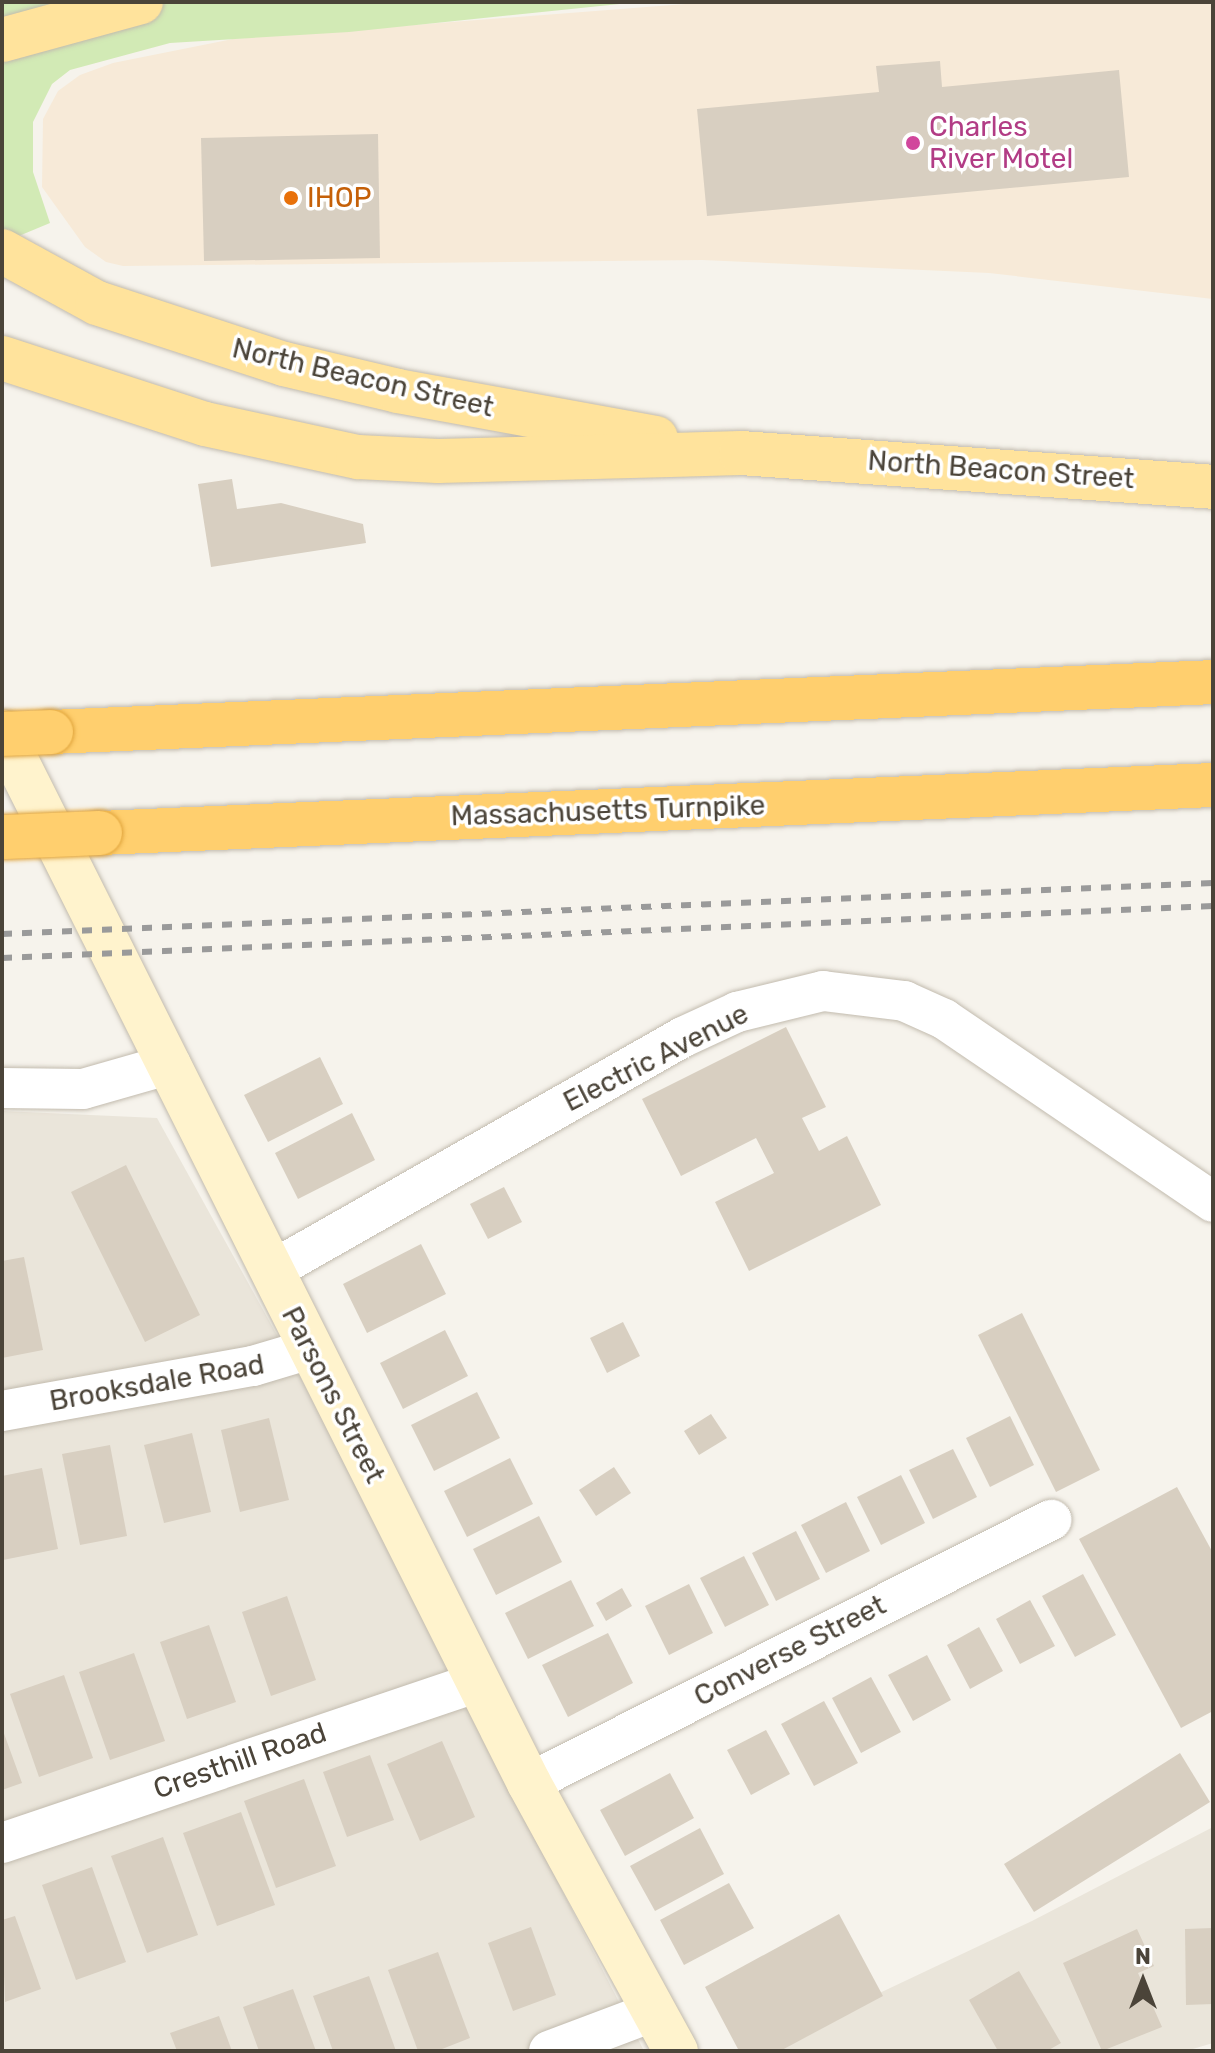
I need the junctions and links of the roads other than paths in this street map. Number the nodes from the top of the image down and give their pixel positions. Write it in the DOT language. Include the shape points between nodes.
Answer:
graph roads {
  1 [pos="141,2"];
  2 [pos="2,40"];
  3 [pos="2,251"];
  4 [pos="2,358"];
  5 [pos="741,453"];
  6 [pos="1213,487"];
  7 [pos="1213,682"];
  8 [pos="2,733"];
  9 [pos="1213,785"];
  10 [pos="3,837"];
  11 [pos="170,1064"];
  12 [pos="2,1088"];
  13 [pos="1213,1202"];
  14 [pos="271,1271"];
  15 [pos="310,1349"];
  16 [pos="2,1411"];
  17 [pos="1051,1520"];
  18 [pos="478,1682"];
  19 [pos="529,1783"];
  20 [pos="2,1843"];
  21 [pos="652,2012"];
  22 [pos="549,2051"];
  23 [pos="676,2051"];
  1 -- 2 [label="main road"];
  3 -- 5 [label="main road, North Beacon Street" via="97,303 284,364 398,391"];
  4 -- 5 [label="main road, North Beacon Street" via="205,424 358,457 438,461"];
  5 -- 6 [label="main road, North Beacon Street"];
  7 -- 8 [label="highway, bridge"];
  8 -- 11 [label="street, Parsons Street"];
  9 -- 10 [label="highway, Massachusetts Turnpike, bridge"];
  11 -- 12 [label="street" via="83,1089"];
  11 -- 14 [label="street, Parsons Street"];
  13 -- 14 [label="street, Electric Avenue" via="944,1019 904,1001 823,991 766,1002 683,1037"];
  14 -- 15 [label="street, Parsons Street"];
  15 -- 16 [label="street, Brooksdale Road" via="253,1366"];
  15 -- 18 [label="street, Parsons Street"];
  17 -- 19 [label="street, Converse Street"];
  18 -- 19 [label="street, Parsons Street"];
  18 -- 20 [label="street, Cresthill Road"];
  19 -- 21 [label="street, Parsons Street"];
  21 -- 22 [label="street"];
  21 -- 23 [label="street, Parsons Street"];
}
